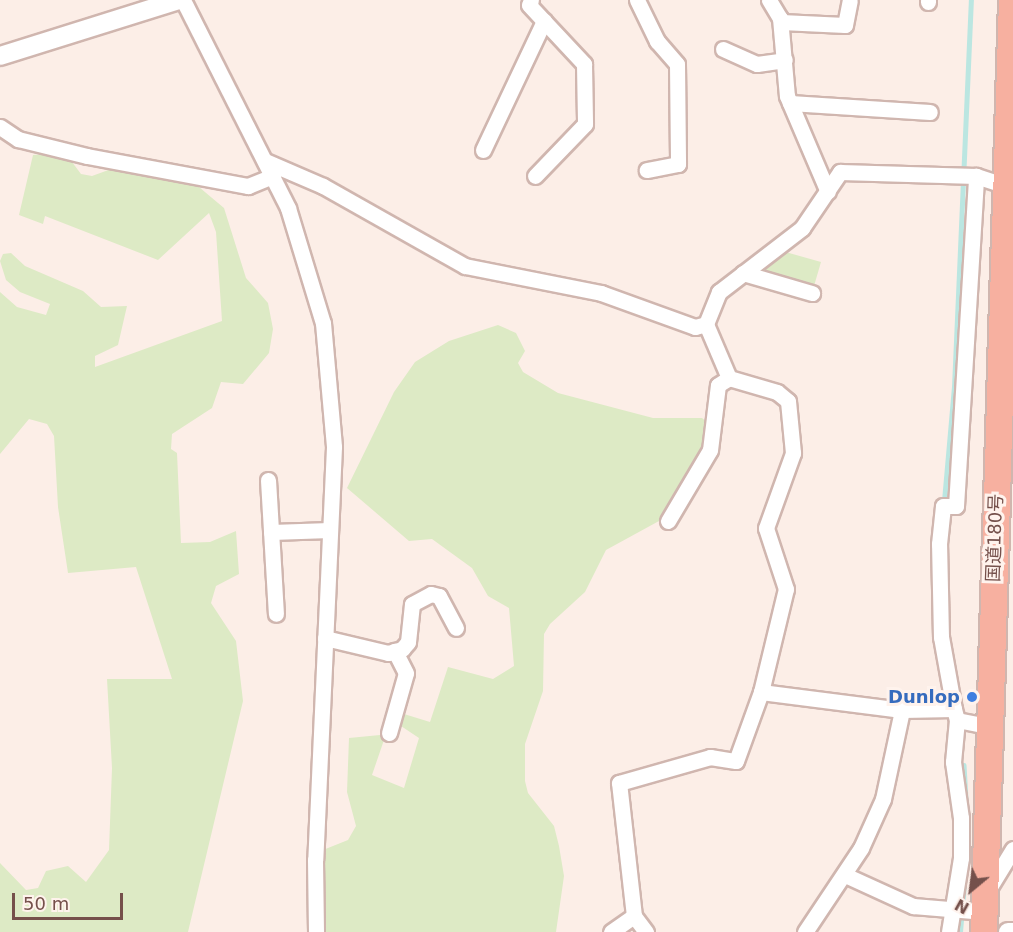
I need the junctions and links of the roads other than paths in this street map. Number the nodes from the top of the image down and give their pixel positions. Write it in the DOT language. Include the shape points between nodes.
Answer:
graph roads {
  1 [pos="178,0"];
  2 [pos="183,0"];
  3 [pos="531,0"];
  4 [pos="637,0"];
  5 [pos="769,0"];
  6 [pos="850,0"];
  7 [pos="1012,0"];
  8 [pos="544,21"];
  9 [pos="780,22"];
  10 [pos="723,49"];
  11 [pos="0,56"];
  12 [pos="785,60"];
  13 [pos="790,103"];
  14 [pos="930,112"];
  15 [pos="0,127"];
  16 [pos="18,139"];
  17 [pos="0,140"];
  18 [pos="483,150"];
  19 [pos="265,161"];
  20 [pos="647,170"];
  21 [pos="273,176"];
  22 [pos="535,176"];
  23 [pos="976,176"];
  24 [pos="1010,186"];
  25 [pos="828,192"];
  26 [pos="743,273"];
  27 [pos="812,293"];
  28 [pos="706,324"];
  29 [pos="729,378"];
  30 [pos="268,480"];
  31 [pos="668,521"];
  32 [pos="330,530"];
  33 [pos="271,532"];
  34 [pos="276,614"];
  35 [pos="456,628"];
  36 [pos="325,638"];
  37 [pos="395,651"];
  38 [pos="761,692"];
  39 [pos="902,710"];
  40 [pos="955,715"];
  41 [pos="989,726"];
  42 [pos="389,734"];
  43 [pos="1013,849"];
  44 [pos="845,874"];
  45 [pos="972,911"];
  46 [pos="634,916"];
  47 [pos="316,932"];
  48 [pos="611,932"];
  49 [pos="646,932"];
  50 [pos="805,932"];
  51 [pos="949,932"];
  52 [pos="1008,932"];
  53 [pos="1013,932"];
  1 -- 11 [label="street"];
  2 -- 19 [label="street"];
  3 -- 8 [label="street" via="529,5"];
  4 -- 20 [label="street" via="657,41 677,64 678,164"];
  5 -- 9 [label="street"];
  6 -- 9 [label="street" via="845,25"];
  7 -- 24 [label="highway, 国道180号"];
  8 -- 18 [label="street"];
  8 -- 22 [label="street" via="584,64 585,124"];
  9 -- 12 [label="street"];
  10 -- 12 [label="street" via="757,64"];
  12 -- 13 [label="street"];
  13 -- 14 [label="street"];
  13 -- 25 [label="street"];
  15 -- 16 [label="street"];
  16 -- 17 [label="street"];
  16 -- 21 [label="street" via="248,186"];
  19 -- 21 [label="street"];
  19 -- 28 [label="street" via="323,186 465,266 601,293 695,327"];
  21 -- 32 [label="street" via="298,235 323,323 334,447"];
  23 -- 24 [label="street"];
  23 -- 25 [label="street" via="840,172"];
  23 -- 40 [label="street" via="956,506 943,506 939,544 941,638"];
  24 -- 41 [label="highway, 国道180号"];
  25 -- 26 [label="street" via="802,228"];
  26 -- 27 [label="street"];
  26 -- 28 [label="street" via="719,292"];
  28 -- 29 [label="street"];
  29 -- 31 [label="street" via="718,385 710,450"];
  29 -- 38 [label="street" via="784,397 793,426 791,460 766,528 786,589"];
  30 -- 33 [label="street"];
  32 -- 33 [label="street"];
  32 -- 36 [label="street"];
  33 -- 34 [label="street"];
  35 -- 37 [label="street" via="439,596 420,597 412,604 408,642"];
  36 -- 37 [label="street" via="388,653"];
  36 -- 47 [label="street" via="315,860"];
  37 -- 42 [label="street" via="406,673"];
  38 -- 39 [label="street"];
  38 -- 46 [label="street" via="736,760 710,757 619,783"];
  39 -- 40 [label="street"];
  39 -- 44 [label="street" via="883,799"];
  40 -- 41 [label="street"];
  40 -- 45 [label="street" via="953,762 962,818 961,858"];
  41 -- 45 [label="highway, 国道180号"];
  43 -- 45 [label="street"];
  44 -- 45 [label="street" via="913,906"];
  44 -- 50 [label="street"];
  45 -- 51 [label="street"];
  46 -- 48 [label="street"];
  46 -- 49 [label="street"];
  52 -- 53 [label="street"];
}
